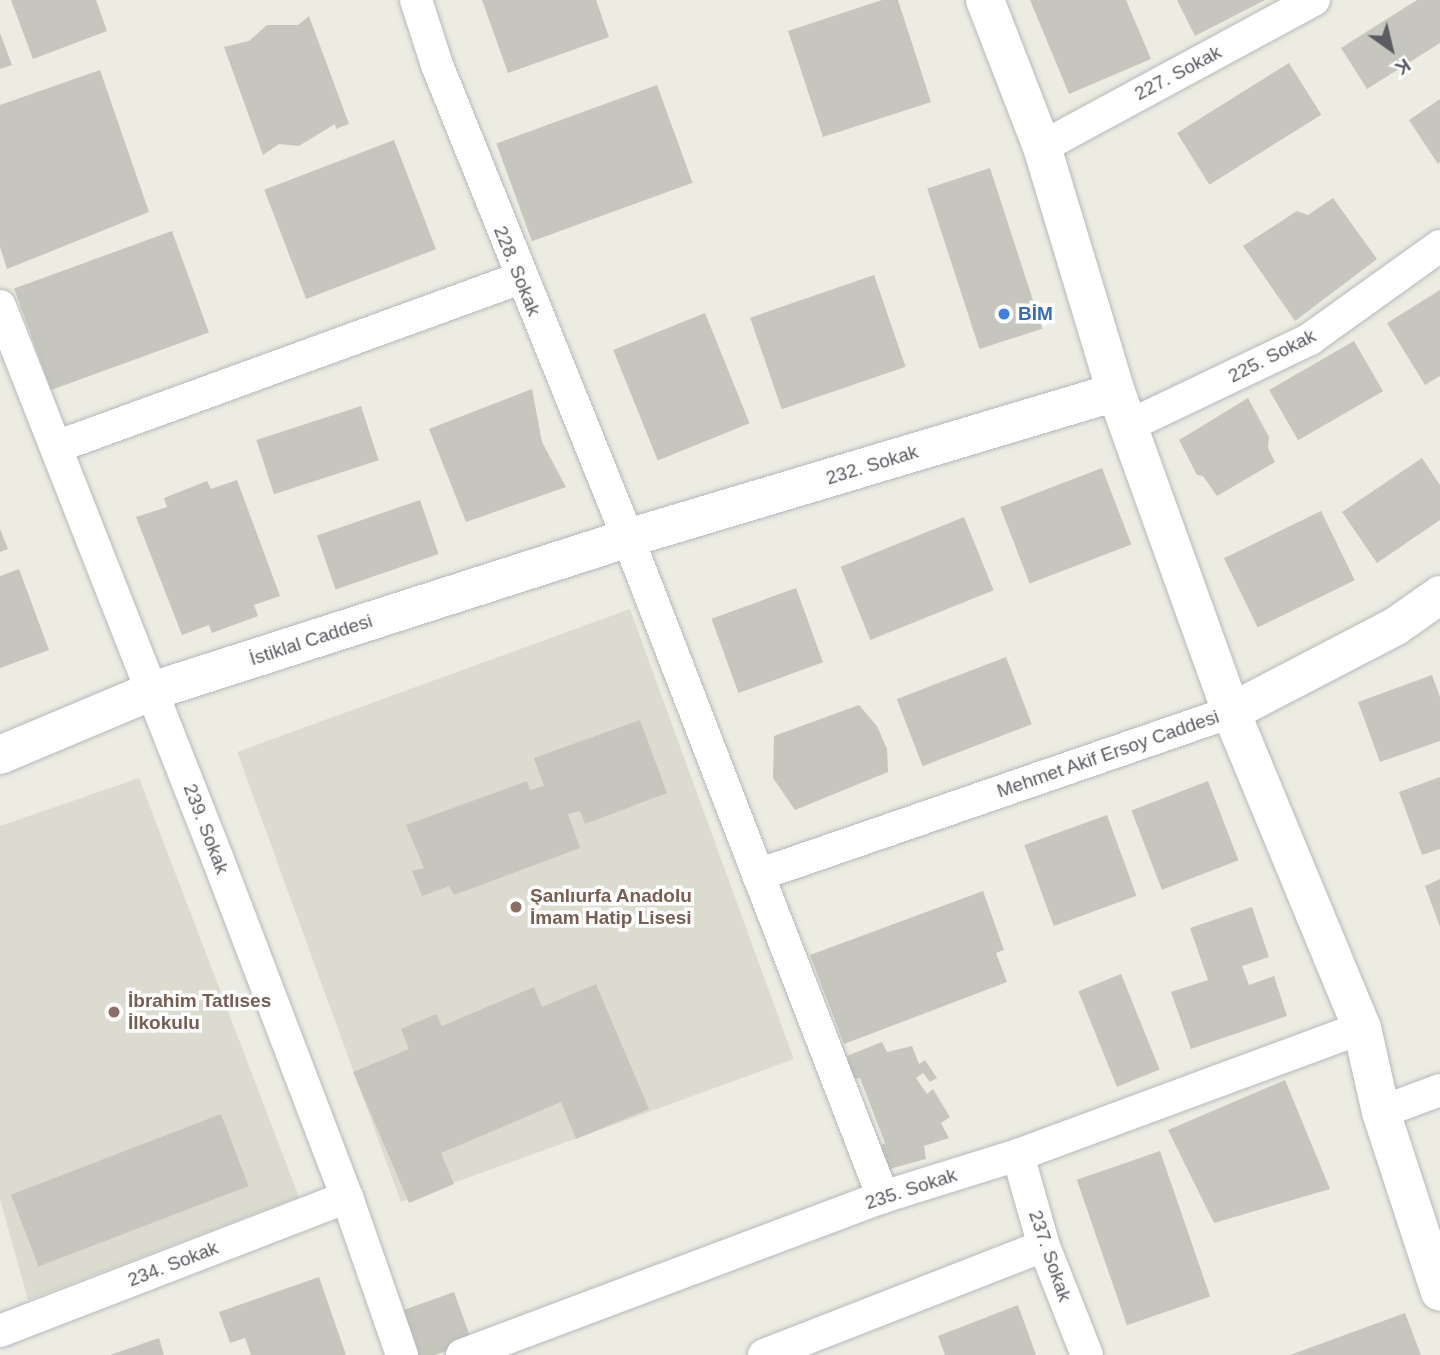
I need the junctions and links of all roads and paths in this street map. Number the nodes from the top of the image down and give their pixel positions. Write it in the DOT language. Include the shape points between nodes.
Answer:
graph roads {
  1 [pos="416,0"];
  2 [pos="985,0"];
  3 [pos="1314,0"];
  4 [pos="1042,147"];
  5 [pos="1440,246"];
  6 [pos="520,278"];
  7 [pos="0,306"];
  8 [pos="1122,409"];
  9 [pos="55,447"];
  10 [pos="628,538"];
  11 [pos="1440,595"];
  12 [pos="152,691"];
  13 [pos="1231,712"];
  14 [pos="0,755"];
  15 [pos="758,875"];
  16 [pos="1362,1028"];
  17 [pos="1440,1090"];
  18 [pos="1381,1112"];
  19 [pos="1018,1156"];
  20 [pos="347,1197"];
  21 [pos="883,1197"];
  22 [pos="1044,1246"];
  23 [pos="1440,1292"];
  24 [pos="0,1331"];
  25 [pos="402,1355"];
  26 [pos="462,1355"];
  27 [pos="764,1355"];
  28 [pos="1087,1355"];
  1 -- 6 [label="street, 228. Sokak"];
  2 -- 4 [label="street"];
  3 -- 4 [label="street, 227. Sokak"];
  4 -- 8 [label="street"];
  5 -- 8 [label="street, 225. Sokak" via="1311,339"];
  6 -- 9 [label="street"];
  6 -- 10 [label="street, 228. Sokak"];
  7 -- 9 [label="street, 239. Sokak"];
  8 -- 10 [label="street, 232. Sokak"];
  8 -- 13 [label="street"];
  9 -- 12 [label="street, 239. Sokak"];
  10 -- 12 [label="street, İstiklal Caddesi"];
  10 -- 15 [label="street, 228. Sokak"];
  11 -- 13 [label="street, Mehmet Akif Ersoy Caddesi" via="1396,626"];
  12 -- 14 [label="street, İstiklal Caddesi"];
  12 -- 20 [label="street, 239. Sokak"];
  13 -- 15 [label="street, Mehmet Akif Ersoy Caddesi"];
  13 -- 16 [label="street"];
  15 -- 21 [label="street, 228. Sokak"];
  16 -- 18 [label="street"];
  16 -- 19 [label="street, 235. Sokak"];
  17 -- 18 [label="street"];
  18 -- 23 [label="street"];
  19 -- 21 [label="street, 235. Sokak"];
  19 -- 22 [label="street, 237. Sokak"];
  20 -- 24 [label="street, 234. Sokak"];
  20 -- 25 [label="street, 239. Sokak"];
  21 -- 26 [label="street, 235. Sokak"];
  22 -- 27 [label="street"];
  22 -- 28 [label="street, 237. Sokak"];
}
